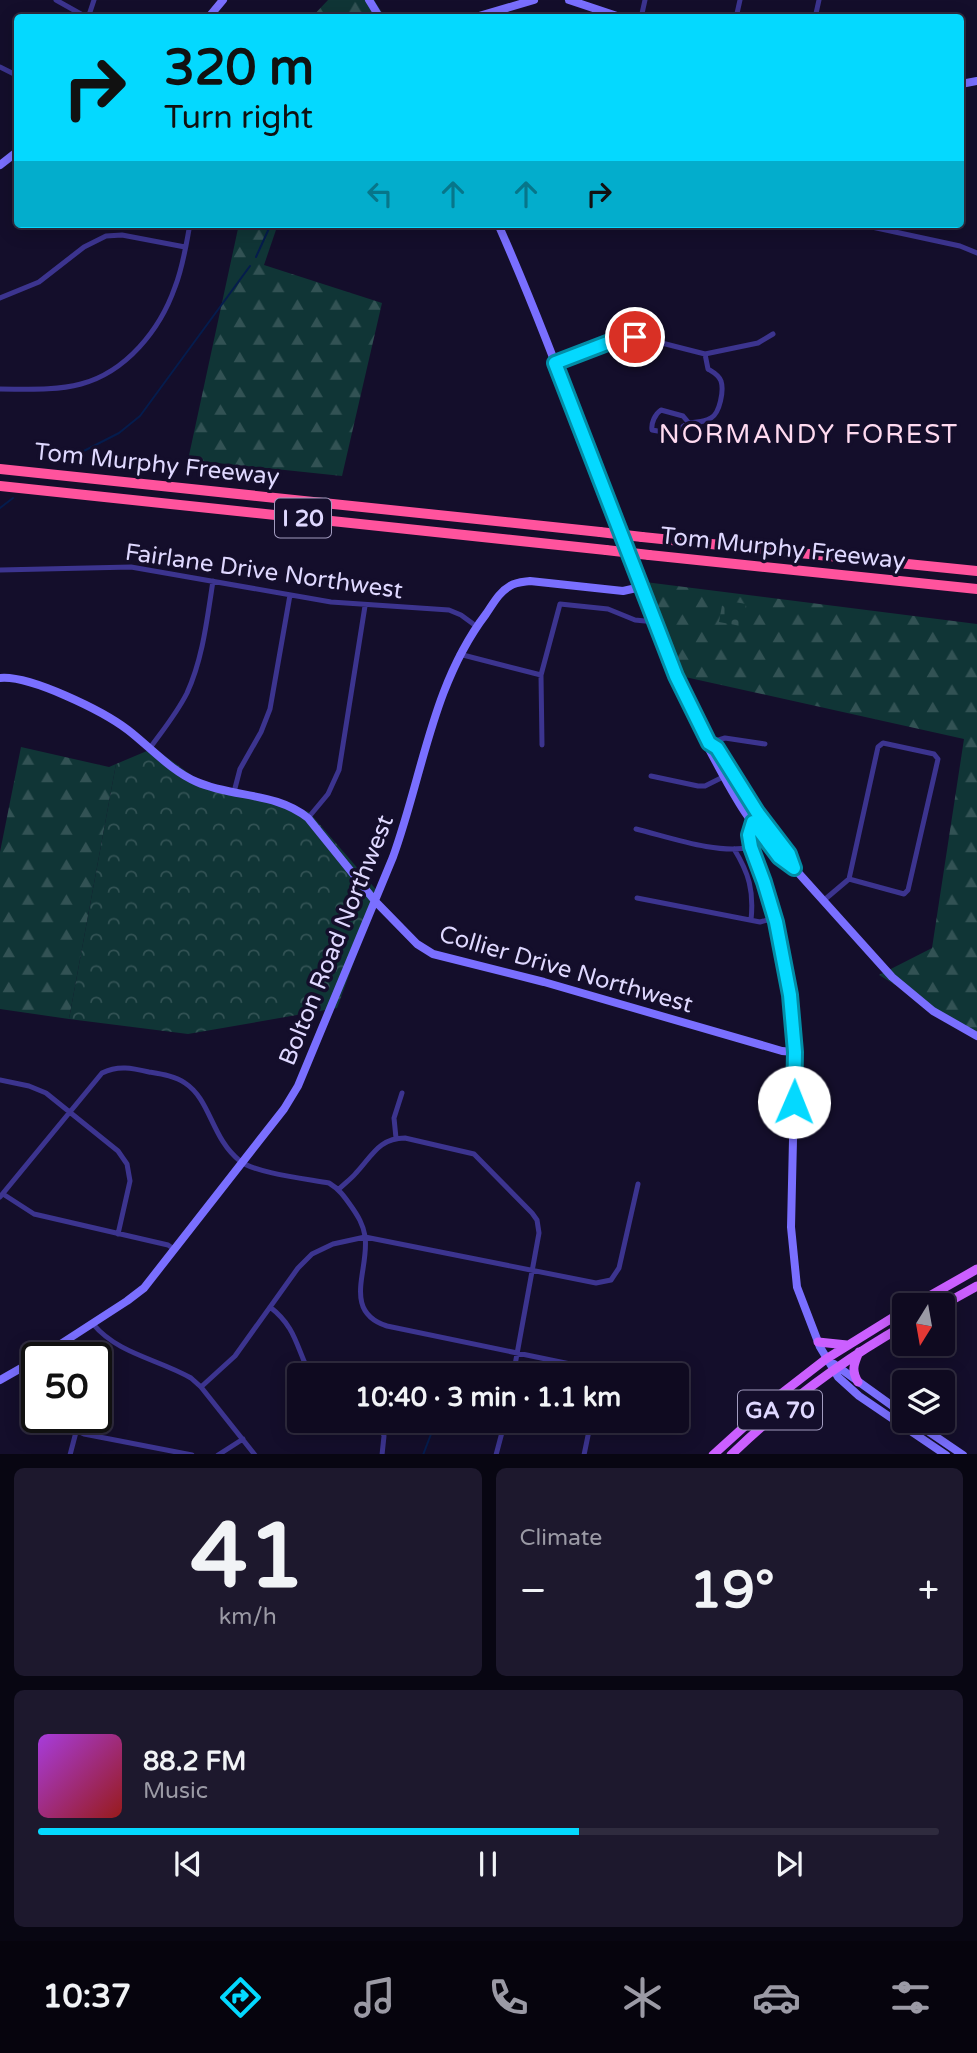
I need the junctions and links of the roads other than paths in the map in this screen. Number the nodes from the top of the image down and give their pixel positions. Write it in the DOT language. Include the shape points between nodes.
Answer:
graph roads {
  1 [pos="56,0"];
  2 [pos="223,0"];
  3 [pos="534,0"];
  4 [pos="569,0"];
  5 [pos="81,14"];
  6 [pos="211,14"];
  7 [pos="486,14"];
  8 [pos="610,14"];
  9 [pos="14,153"];
  10 [pos="0,164"];
  11 [pos="189,228"];
  12 [pos="500,228"];
  13 [pos="877,228"];
  14 [pos="185,247"];
  15 [pos="977,253"];
  16 [pos="0,298"];
  17 [pos="773,334"];
  18 [pos="705,355"];
  19 [pos="555,363"];
  20 [pos="0,389"];
  21 [pos="688,422"];
  22 [pos="0,469"];
  23 [pos="0,486"];
  24 [pos="0,570"];
  25 [pos="977,571"];
  26 [pos="213,581"];
  27 [pos="641,587"];
  28 [pos="977,589"];
  29 [pos="290,595"];
  30 [pos="365,606"];
  31 [pos="655,622"];
  32 [pos="476,626"];
  33 [pos="459,653"];
  34 [pos="541,675"];
  35 [pos="0,678"];
  36 [pos="709,743"];
  37 [pos="765,744"];
  38 [pos="542,745"];
  39 [pos="150,748"];
  40 [pos="651,776"];
  41 [pos="723,777"];
  42 [pos="234,792"];
  43 [pos="308,818"];
  44 [pos="753,822"];
  45 [pos="636,829"];
  46 [pos="751,847"];
  47 [pos="734,849"];
  48 [pos="794,868"];
  49 [pos="849,878"];
  50 [pos="636,898"];
  51 [pos="375,901"];
  52 [pos="823,901"];
  53 [pos="775,918"];
  54 [pos="751,920"];
  55 [pos="977,1036"];
  56 [pos="795,1052"];
  57 [pos="0,1080"];
  58 [pos="402,1093"];
  59 [pos="69,1111"];
  60 [pos="396,1138"];
  61 [pos="242,1163"];
  62 [pos="638,1184"];
  63 [pos="339,1189"];
  64 [pos="1,1195"];
  65 [pos="118,1234"];
  66 [pos="365,1237"];
  67 [pos="175,1250"];
  68 [pos="977,1269"];
  69 [pos="533,1270"];
  70 [pos="977,1286"];
  71 [pos="935,1293"];
  72 [pos="956,1298"];
  73 [pos="270,1307"];
  74 [pos="892,1318"];
  75 [pos="93,1324"];
  76 [pos="892,1333"];
  77 [pos="65,1342"];
  78 [pos="818,1342"];
  79 [pos="847,1345"];
  80 [pos="859,1352"];
  81 [pos="517,1353"];
  82 [pos="826,1359"];
  83 [pos="305,1363"];
  84 [pos="515,1363"];
  85 [pos="558,1363"];
  86 [pos="835,1367"];
  87 [pos="21,1369"];
  88 [pos="0,1380"];
  89 [pos="858,1382"];
  90 [pos="201,1387"];
  91 [pos="892,1406"];
  92 [pos="76,1433"];
  93 [pos="81,1433"];
  94 [pos="383,1433"];
  95 [pos="502,1433"];
  96 [pos="588,1433"];
  97 [pos="931,1433"];
  98 [pos="243,1439"];
  99 [pos="70,1454"];
  100 [pos="192,1454"];
  101 [pos="218,1454"];
  102 [pos="255,1454"];
  103 [pos="382,1454"];
  104 [pos="496,1454"];
  105 [pos="584,1454"];
  106 [pos="713,1454"];
  107 [pos="731,1454"];
  108 [pos="946,1454"];
  109 [pos="963,1454"];
  1 -- 5 [label="street"];
  2 -- 6 [label="main road"];
  3 -- 7 [label="main road"];
  4 -- 8 [label="main road"];
  9 -- 10 [label="main road"];
  11 -- 14 [label="street"];
  12 -- 19 [label="main road"];
  13 -- 15 [label="street"];
  14 -- 16 [label="street" via="106,236 38,282"];
  14 -- 20 [label="street" via="167,306 138,348 119,366 80,385"];
  17 -- 18 [label="street" via="758,343"];
  18 -- 19 [label="street" via="627,337"];
  18 -- 21 [label="street" via="708,369 722,383 721,394 712,417"];
  19 -- 27 [label="main road"];
  21 -- 21 [label="street" via="675,434 651,426 662,410"];
  22 -- 25 [label="highway, Tom Murphy Freeway / I 20, bridge"];
  23 -- 28 [label="highway, Tom Murphy Freeway / I 20, bridge"];
  24 -- 26 [label="street, Fairlane Drive Northwest" via="131,568"];
  26 -- 29 [label="street, Fairlane Drive Northwest"];
  26 -- 39 [label="street" via="193,679"];
  27 -- 31 [label="main road"];
  27 -- 32 [label="main road, Bolton Road Northwest" via="623,591 519,582 502,592"];
  29 -- 30 [label="street, Fairlane Drive Northwest"];
  29 -- 42 [label="street" via="270,709 240,769"];
  30 -- 32 [label="street, Fairlane Drive Northwest" via="449,610"];
  30 -- 43 [label="street" via="339,770 328,794"];
  31 -- 34 [label="street" via="560,604"];
  31 -- 36 [label="main road"];
  32 -- 33 [label="main road, Bolton Road Northwest"];
  33 -- 34 [label="street"];
  33 -- 51 [label="main road, Bolton Road Northwest" via="431,727 405,824"];
  34 -- 38 [label="street"];
  35 -- 39 [label="main road, Collier Drive Northwest" via="32,682 81,704 126,728"];
  36 -- 37 [label="street" via="725,738"];
  36 -- 41 [label="main road"];
  36 -- 48 [label="main road" via="717,748"];
  39 -- 42 [label="main road, Collier Drive Northwest" via="193,781"];
  40 -- 41 [label="street" via="698,786"];
  41 -- 44 [label="main road"];
  42 -- 43 [label="main road, Collier Drive Northwest" via="283,802"];
  43 -- 51 [label="main road, Collier Drive Northwest"];
  44 -- 46 [label="main road"];
  44 -- 48 [label="main road" via="779,857"];
  45 -- 47 [label="street"];
  46 -- 47 [label="street"];
  46 -- 53 [label="main road"];
  47 -- 54 [label="street" via="746,867"];
  48 -- 52 [label="main road"];
  49 -- 49 [label="street" via="878,747 883,743 934,754 938,759 908,890 904,894"];
  49 -- 52 [label="street"];
  50 -- 54 [label="street"];
  51 -- 56 [label="main road, Collier Drive Northwest" via="433,954"];
  51 -- 61 [label="main road, Bolton Road Northwest" via="298,1086"];
  52 -- 55 [label="main road" via="912,995"];
  53 -- 54 [label="street"];
  53 -- 56 [label="main road"];
  56 -- 78 [label="main road" via="794,1274"];
  57 -- 59 [label="street" via="38,1089"];
  58 -- 60 [label="street" via="394,1118"];
  59 -- 61 [label="street" via="95,1079 110,1069 127,1067 173,1077 197,1093 220,1140"];
  59 -- 64 [label="street"];
  59 -- 65 [label="street" via="118,1151 127,1164 130,1181"];
  60 -- 63 [label="street" via="379,1146"];
  60 -- 69 [label="street" via="464,1149 483,1160 537,1220"];
  61 -- 63 [label="street"];
  61 -- 67 [label="main road, Bolton Road Northwest"];
  62 -- 69 [label="street" via="620,1268 611,1280 596,1283"];
  63 -- 66 [label="street" via="362,1221"];
  64 -- 65 [label="street" via="34,1214"];
  65 -- 67 [label="street"];
  66 -- 69 [label="street"];
  66 -- 73 [label="street" via="312,1254"];
  66 -- 81 [label="street" via="359,1295 373,1320"];
  67 -- 75 [label="main road, Bolton Road Northwest" via="144,1288"];
  68 -- 71 [label="main road"];
  69 -- 81 [label="street"];
  70 -- 72 [label="main road"];
  73 -- 83 [label="street" via="292,1329"];
  73 -- 90 [label="street" via="235,1356"];
  74 -- 79 [label="main road, GA 70"];
  75 -- 77 [label="main road, Bolton Road Northwest"];
  75 -- 90 [label="street" via="115,1345 181,1372"];
  76 -- 80 [label="main road, GA 70"];
  78 -- 79 [label="main road"];
  78 -- 82 [label="main road"];
  79 -- 82 [label="main road, GA 70"];
  80 -- 86 [label="main road, GA 70"];
  80 -- 89 [label="main road" via="853,1367"];
  81 -- 84 [label="street"];
  81 -- 85 [label="street"];
  82 -- 86 [label="main road"];
  82 -- 106 [label="main road, GA 70"];
  86 -- 89 [label="main road"];
  86 -- 107 [label="main road, GA 70"];
  86 -- 108 [label="main road" via="838,1377 853,1391"];
  87 -- 88 [label="main road, Bolton Road Northwest"];
  89 -- 91 [label="main road"];
  90 -- 98 [label="street"];
  92 -- 99 [label="street"];
  93 -- 100 [label="street"];
  94 -- 103 [label="street"];
  95 -- 104 [label="street"];
  96 -- 105 [label="street"];
  97 -- 109 [label="main road"];
  98 -- 101 [label="street"];
  98 -- 102 [label="street"];
}
